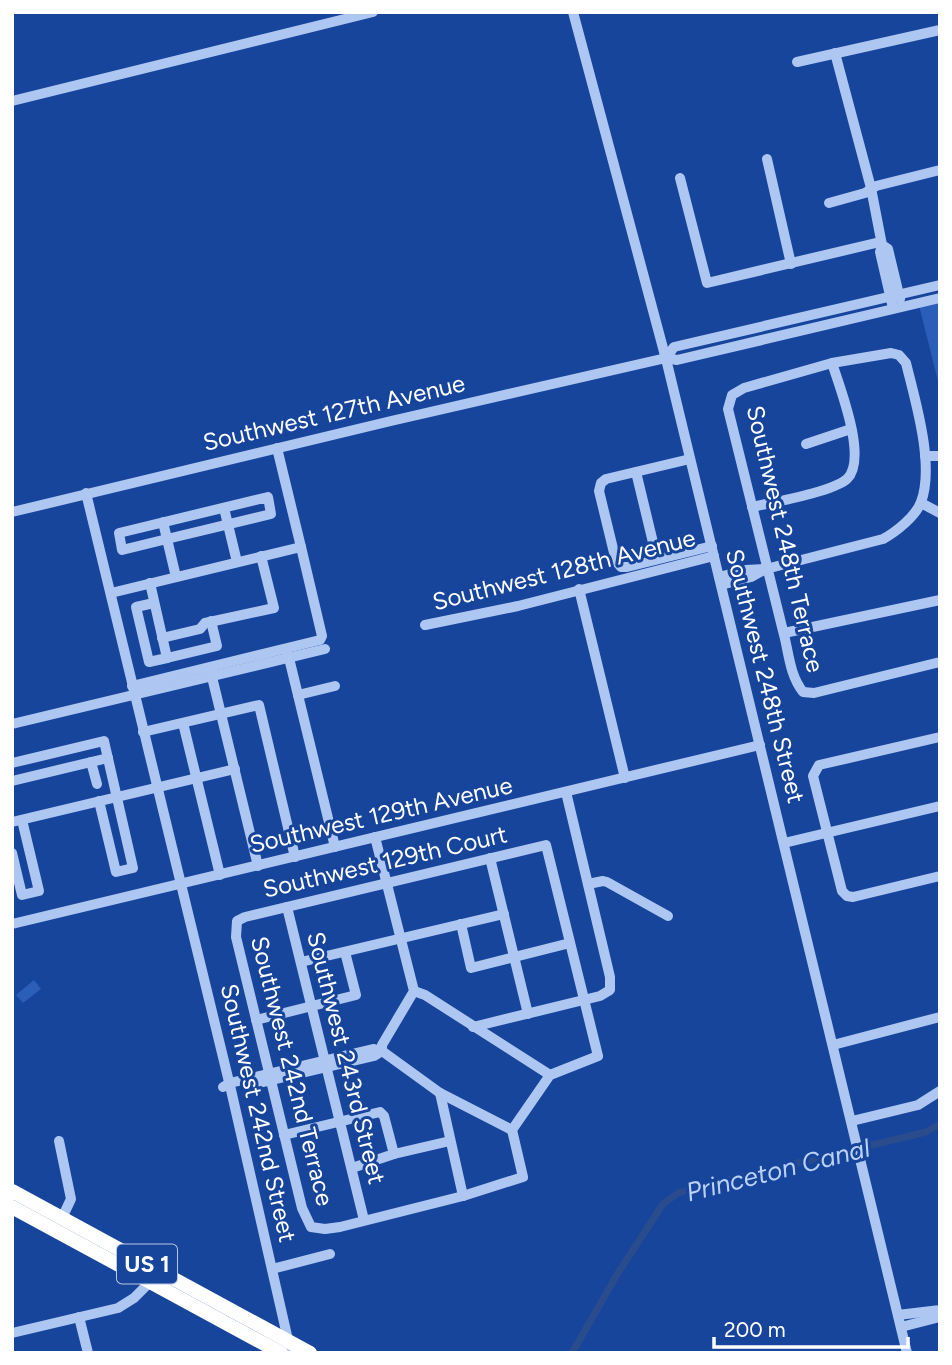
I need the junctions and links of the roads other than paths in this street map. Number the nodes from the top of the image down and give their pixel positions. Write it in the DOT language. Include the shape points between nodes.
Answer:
graph roads {
  1 [pos="373,12"];
  2 [pos="573,12"];
  3 [pos="940,30"];
  4 [pos="835,53"];
  5 [pos="797,62"];
  6 [pos="12,101"];
  7 [pos="767,159"];
  8 [pos="940,170"];
  9 [pos="680,178"];
  10 [pos="871,188"];
  11 [pos="829,203"];
  12 [pos="881,243"];
  13 [pos="791,264"];
  14 [pos="940,285"];
  15 [pos="895,297"];
  16 [pos="940,298"];
  17 [pos="898,308"];
  18 [pos="666,358"];
  19 [pos="832,363"];
  20 [pos="851,429"];
  21 [pos="806,444"];
  22 [pos="277,448"];
  23 [pos="925,456"];
  24 [pos="940,456"];
  25 [pos="690,459"];
  26 [pos="636,472"];
  27 [pos="86,493"];
  28 [pos="921,503"];
  29 [pos="752,507"];
  30 [pos="224,508"];
  31 [pos="12,512"];
  32 [pos="940,513"];
  33 [pos="163,522"];
  34 [pos="228,524"];
  35 [pos="167,539"];
  36 [pos="301,547"];
  37 [pos="713,551"];
  38 [pos="261,556"];
  39 [pos="657,559"];
  40 [pos="237,562"];
  41 [pos="766,569"];
  42 [pos="176,577"];
  43 [pos="720,581"];
  44 [pos="150,583"];
  45 [pos="579,589"];
  46 [pos="111,593"];
  47 [pos="940,600"];
  48 [pos="154,603"];
  49 [pos="211,621"];
  50 [pos="425,625"];
  51 [pos="784,633"];
  52 [pos="162,638"];
  53 [pos="325,649"];
  54 [pos="288,653"];
  55 [pos="167,657"];
  56 [pos="940,662"];
  57 [pos="211,671"];
  58 [pos="335,686"];
  59 [pos="133,690"];
  60 [pos="298,695"];
  61 [pos="221,713"];
  62 [pos="183,723"];
  63 [pos="12,724"];
  64 [pos="143,732"];
  65 [pos="940,737"];
  66 [pos="760,745"];
  67 [pos="108,758"];
  68 [pos="91,762"];
  69 [pos="12,763"];
  70 [pos="235,769"];
  71 [pos="197,778"];
  72 [pos="625,778"];
  73 [pos="12,781"];
  74 [pos="97,784"];
  75 [pos="156,788"];
  76 [pos="566,792"];
  77 [pos="117,797"];
  78 [pos="99,801"];
  79 [pos="940,806"];
  80 [pos="17,821"];
  81 [pos="827,832"];
  82 [pos="379,837"];
  83 [pos="784,843"];
  84 [pos="335,847"];
  85 [pos="12,853"];
  86 [pos="295,857"];
  87 [pos="490,858"];
  88 [pos="258,866"];
  89 [pos="220,875"];
  90 [pos="940,876"];
  91 [pos="390,882"];
  92 [pos="181,884"];
  93 [pos="588,884"];
  94 [pos="287,907"];
  95 [pos="504,914"];
  96 [pos="668,916"];
  97 [pos="12,924"];
  98 [pos="461,924"];
  99 [pos="236,925"];
  100 [pos="403,938"];
  101 [pos="570,943"];
  102 [pos="345,952"];
  103 [pos="514,957"];
  104 [pos="301,962"];
  105 [pos="416,991"];
  106 [pos="584,1000"];
  107 [pos="313,1006"];
  108 [pos="528,1014"];
  109 [pos="940,1017"];
  110 [pos="256,1020"];
  111 [pos="473,1027"];
  112 [pos="833,1045"];
  113 [pos="382,1051"];
  114 [pos="326,1064"];
  115 [pos="550,1075"];
  116 [pos="270,1077"];
  117 [pos="230,1086"];
  118 [pos="940,1091"];
  119 [pos="440,1093"];
  120 [pos="852,1121"];
  121 [pos="341,1122"];
  122 [pos="512,1130"];
  123 [pos="284,1135"];
  124 [pos="60,1141"];
  125 [pos="450,1141"];
  126 [pos="394,1154"];
  127 [pos="352,1168"];
  128 [pos="12,1191"];
  129 [pos="463,1196"];
  130 [pos="12,1207"];
  131 [pos="62,1218"];
  132 [pos="364,1220"];
  133 [pos="330,1255"];
  134 [pos="272,1269"];
  135 [pos="150,1282"];
  136 [pos="233,1310"];
  137 [pos="940,1310"];
  138 [pos="898,1315"];
  139 [pos="79,1317"];
  140 [pos="940,1317"];
  141 [pos="901,1327"];
  142 [pos="12,1333"];
  143 [pos="287,1349"];
  144 [pos="88,1353"];
  145 [pos="310,1353"];
  146 [pos="907,1353"];
  1 -- 6 [label="street"];
  2 -- 18 [label="street, Southwest 248th Street"];
  3 -- 4 [label="street"];
  4 -- 5 [label="street"];
  4 -- 10 [label="street"];
  7 -- 13 [label="street"];
  8 -- 10 [label="street"];
  9 -- 13 [label="street" via="707,283"];
  10 -- 11 [label="street"];
  10 -- 12 [label="street"];
  12 -- 13 [label="street"];
  12 -- 15 [label="street" via="888,249"];
  14 -- 15 [label="street, Southwest 127th Avenue"];
  15 -- 17 [label="street"];
  15 -- 18 [label="street, Southwest 127th Avenue" via="674,347"];
  16 -- 17 [label="street, Southwest 127th Avenue"];
  17 -- 18 [label="street, Southwest 127th Avenue" via="677,360"];
  18 -- 22 [label="street, Southwest 127th Avenue"];
  18 -- 25 [label="street, Southwest 248th Street"];
  19 -- 20 [label="street"];
  19 -- 23 [label="street" via="899,355 906,363"];
  19 -- 29 [label="street, Southwest 248th Terrace" via="732,395 728,409"];
  20 -- 21 [label="street"];
  20 -- 29 [label="street" via="854,467 847,478 834,487"];
  22 -- 27 [label="street, Southwest 127th Avenue"];
  22 -- 36 [label="street"];
  23 -- 24 [label="street"];
  23 -- 28 [label="street"];
  25 -- 26 [label="street"];
  25 -- 37 [label="street, Southwest 248th Street"];
  26 -- 39 [label="street"];
  26 -- 39 [label="street" via="606,479 600,485 616,561 627,567"];
  27 -- 31 [label="street, Southwest 127th Avenue"];
  27 -- 46 [label="street, Southwest 242nd Street"];
  28 -- 32 [label="street"];
  28 -- 41 [label="street" via="897,532 883,539"];
  29 -- 41 [label="street, Southwest 248th Terrace"];
  30 -- 33 [label="street"];
  30 -- 34 [label="street"];
  30 -- 34 [label="street" via="268,497 271,514"];
  33 -- 35 [label="street"];
  33 -- 35 [label="street" via="119,533 122,550"];
  34 -- 35 [label="street"];
  34 -- 40 [label="street"];
  35 -- 42 [label="street"];
  36 -- 38 [label="street"];
  36 -- 54 [label="street" via="323,636"];
  37 -- 39 [label="street"];
  37 -- 43 [label="street, Southwest 248th Street"];
  37 -- 45 [label="street, Southwest 128th Avenue"];
  38 -- 40 [label="street"];
  38 -- 49 [label="street" via="274,608"];
  40 -- 42 [label="street"];
  41 -- 43 [label="street" via="746,570"];
  41 -- 51 [label="street, Southwest 248th Terrace"];
  42 -- 44 [label="street"];
  43 -- 66 [label="street, Southwest 248th Street"];
  44 -- 46 [label="street"];
  44 -- 48 [label="street"];
  45 -- 50 [label="street, Southwest 128th Avenue"];
  45 -- 72 [label="street"];
  46 -- 59 [label="street, Southwest 242nd Street"];
  47 -- 51 [label="street"];
  48 -- 52 [label="street"];
  48 -- 55 [label="street" via="136,607 149,662"];
  49 -- 52 [label="street" via="200,629"];
  49 -- 55 [label="street" via="217,646"];
  51 -- 56 [label="street, Southwest 248th Terrace" via="794,681 803,692"];
  52 -- 55 [label="street"];
  53 -- 54 [label="street"];
  54 -- 57 [label="street"];
  54 -- 60 [label="street"];
  57 -- 59 [label="street"];
  57 -- 61 [label="street"];
  58 -- 60 [label="street"];
  59 -- 63 [label="street"];
  59 -- 64 [label="street, Southwest 242nd Street"];
  60 -- 84 [label="street"];
  61 -- 62 [label="street"];
  61 -- 70 [label="street"];
  61 -- 86 [label="street" via="259,705"];
  62 -- 64 [label="street"];
  62 -- 71 [label="street"];
  64 -- 75 [label="street, Southwest 242nd Street"];
  65 -- 81 [label="street" via="819,765 813,776"];
  66 -- 72 [label="street, Southwest 129th Avenue"];
  66 -- 83 [label="street, Southwest 248th Street"];
  67 -- 68 [label="street"];
  67 -- 69 [label="street" via="104,741"];
  67 -- 77 [label="street"];
  68 -- 73 [label="street"];
  68 -- 74 [label="street"];
  70 -- 71 [label="street"];
  70 -- 88 [label="street"];
  71 -- 75 [label="street"];
  71 -- 89 [label="street"];
  72 -- 76 [label="street, Southwest 129th Avenue"];
  75 -- 77 [label="street"];
  75 -- 92 [label="street, Southwest 242nd Street"];
  76 -- 82 [label="street, Southwest 129th Avenue"];
  76 -- 93 [label="street"];
  77 -- 78 [label="street"];
  77 -- 78 [label="street" via="133,868 116,872"];
  78 -- 80 [label="street"];
  79 -- 81 [label="street"];
  80 -- 85 [label="street" via="39,891 22,895"];
  81 -- 83 [label="street"];
  81 -- 90 [label="street" via="847,896"];
  82 -- 84 [label="street, Southwest 129th Avenue"];
  82 -- 91 [label="street"];
  83 -- 112 [label="street, Southwest 248th Street"];
  84 -- 86 [label="street, Southwest 129th Avenue"];
  86 -- 88 [label="street, Southwest 129th Avenue"];
  87 -- 91 [label="street, Southwest 129th Court"];
  87 -- 95 [label="street"];
  87 -- 101 [label="street, Southwest 129th Court" via="546,845"];
  88 -- 89 [label="street, Southwest 129th Avenue"];
  89 -- 92 [label="street, Southwest 129th Avenue"];
  91 -- 94 [label="street, Southwest 129th Court"];
  91 -- 100 [label="street"];
  92 -- 97 [label="street, Southwest 129th Avenue"];
  92 -- 117 [label="street, Southwest 242nd Street"];
  93 -- 96 [label="street" via="607,882"];
  93 -- 106 [label="street" via="610,990"];
  94 -- 99 [label="street, Southwest 129th Court" via="245,917"];
  94 -- 104 [label="street, Southwest 243rd Street"];
  95 -- 98 [label="street"];
  95 -- 103 [label="street"];
  98 -- 100 [label="street"];
  98 -- 103 [label="street" via="471,968"];
  99 -- 110 [label="street, Southwest 242nd Terrace"];
  100 -- 102 [label="street"];
  100 -- 105 [label="street"];
  101 -- 103 [label="street"];
  101 -- 106 [label="street"];
  102 -- 104 [label="street"];
  102 -- 107 [label="street" via="356,995"];
  103 -- 108 [label="street"];
  104 -- 107 [label="street, Southwest 243rd Street"];
  105 -- 111 [label="street"];
  105 -- 113 [label="street"];
  106 -- 108 [label="street"];
  106 -- 115 [label="street" via="598,1056"];
  107 -- 110 [label="street"];
  107 -- 114 [label="street, Southwest 243rd Street"];
  108 -- 111 [label="street"];
  109 -- 112 [label="street"];
  110 -- 116 [label="street, Southwest 242nd Terrace"];
  111 -- 115 [label="street"];
  112 -- 120 [label="street, Southwest 248th Street"];
  113 -- 114 [label="street"];
  113 -- 119 [label="street"];
  114 -- 116 [label="street"];
  114 -- 121 [label="street, Southwest 243rd Street"];
  115 -- 122 [label="street"];
  116 -- 117 [label="street"];
  116 -- 123 [label="street, Southwest 242nd Terrace"];
  117 -- 134 [label="street, Southwest 242nd Street"];
  118 -- 120 [label="street" via="918,1105"];
  119 -- 122 [label="street"];
  119 -- 125 [label="street"];
  120 -- 138 [label="street, Southwest 248th Street"];
  121 -- 123 [label="street"];
  121 -- 126 [label="street" via="383,1113"];
  121 -- 127 [label="street, Southwest 243rd Street"];
  122 -- 129 [label="street" via="523,1178"];
  123 -- 132 [label="street, Southwest 242nd Terrace" via="311,1227 333,1228"];
  124 -- 131 [label="street" via="71,1199"];
  125 -- 126 [label="street"];
  125 -- 129 [label="street"];
  126 -- 127 [label="street"];
  127 -- 132 [label="street, Southwest 243rd Street"];
  128 -- 131 [label="highway, US 1"];
  129 -- 132 [label="street"];
  130 -- 135 [label="highway, US 1"];
  131 -- 135 [label="highway" via="96,1244 139,1267"];
  131 -- 136 [label="highway, US 1"];
  133 -- 134 [label="street"];
  134 -- 143 [label="street, Southwest 242nd Street"];
  135 -- 136 [label="highway" via="167,1282 217,1309"];
  135 -- 139 [label="street" via="121,1307"];
  135 -- 143 [label="highway, US 1"];
  136 -- 143 [label="highway, US 1"];
  137 -- 138 [label="street"];
  138 -- 141 [label="street, Southwest 248th Street"];
  139 -- 142 [label="street"];
  139 -- 144 [label="street"];
  140 -- 141 [label="street"];
  141 -- 146 [label="street, Southwest 248th Street"];
  143 -- 145 [label="highway, US 1"];
}
